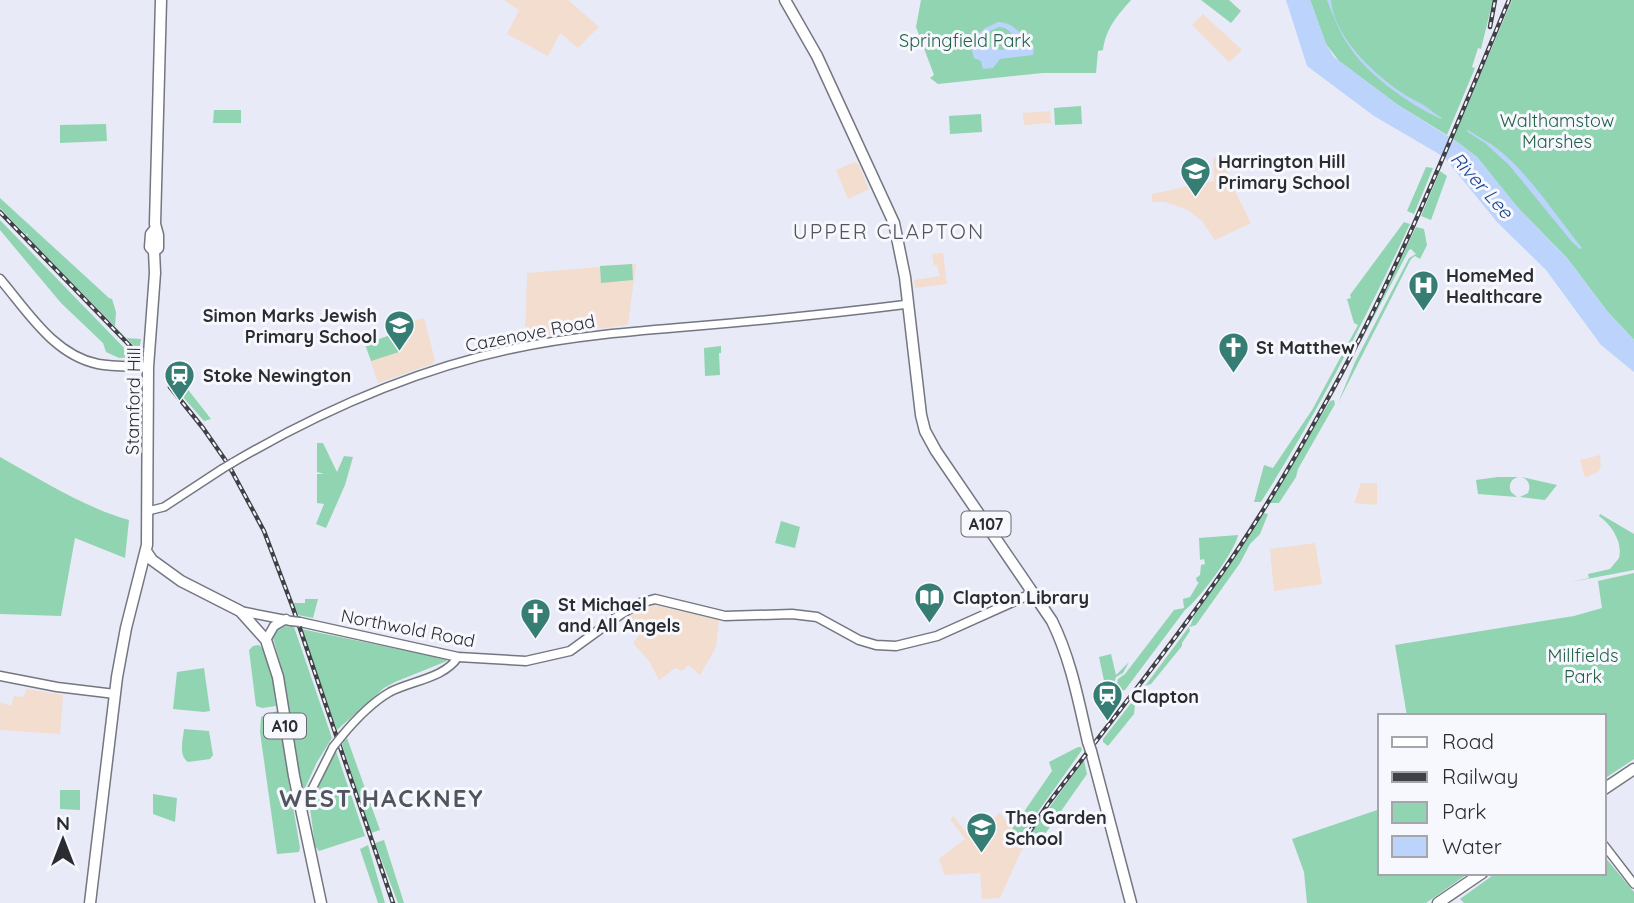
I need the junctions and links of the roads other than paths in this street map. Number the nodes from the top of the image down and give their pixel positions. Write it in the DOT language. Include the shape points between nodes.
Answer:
graph roads {
  1 [pos="161,0"];
  2 [pos="785,0"];
  3 [pos="0,279"];
  4 [pos="909,304"];
  5 [pos="148,367"];
  6 [pos="148,511"];
  7 [pos="149,555"];
  8 [pos="1033,593"];
  9 [pos="240,611"];
  10 [pos="293,621"];
  11 [pos="266,640"];
  12 [pos="458,657"];
  13 [pos="0,676"];
  14 [pos="115,694"];
  15 [pos="1634,769"];
  16 [pos="1606,788"];
  17 [pos="301,810"];
  18 [pos="1606,848"];
  19 [pos="1479,875"];
  20 [pos="1634,884"];
  21 [pos="90,903"];
  22 [pos="321,903"];
  23 [pos="1131,903"];
  24 [pos="1438,903"];
  1 -- 5 [label="main road, Stamford Hill" via="155,229 150,234 155,273"];
  2 -- 4 [label="main road, A107" via="834,91 894,223"];
  3 -- 5 [label="main road" via="56,344 72,354 100,364"];
  4 -- 6 [label="street, Cazenove Road, bridge" via="626,332 510,349 443,367 282,434 164,507"];
  4 -- 8 [label="main road, A107" via="925,431"];
  5 -- 6 [label="main road, Stamford Hill"];
  6 -- 7 [label="main road, Stamford Hill"];
  7 -- 9 [label="main road, Northwold Road / A10" via="191,588"];
  7 -- 14 [label="main road, Stamford Hill" via="126,628"];
  8 -- 12 [label="main road, Northwold Road" via="954,630 905,645 859,640 817,617 725,616 655,599 634,607 561,654 526,661"];
  8 -- 23 [label="main road, A107" via="1068,656"];
  9 -- 10 [label="main road, Northwold Road"];
  9 -- 11 [label="main road, A10"];
  10 -- 11 [label="main road" via="274,626"];
  10 -- 12 [label="main road, Northwold Road"];
  11 -- 17 [label="main road, A10" via="278,677"];
  12 -- 17 [label="street, bridge" via="448,669 373,704 333,747"];
  13 -- 14 [label="main road"];
  14 -- 21 [label="main road, Stamford Hill"];
  15 -- 16 [label="main road"];
  17 -- 22 [label="main road, A10"];
  18 -- 20 [label="street"];
  19 -- 24 [label="main road"];
}
